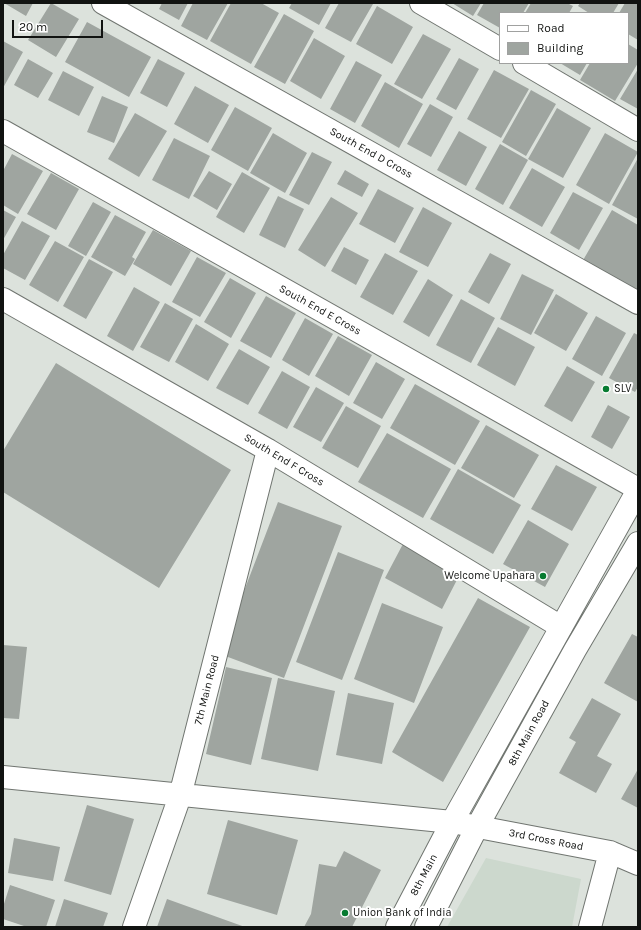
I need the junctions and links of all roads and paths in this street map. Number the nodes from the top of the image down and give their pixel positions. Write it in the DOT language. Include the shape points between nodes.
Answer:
graph roads {
  1 [pos="103,3"];
  2 [pos="421,3"];
  3 [pos="499,48"];
  4 [pos="526,64"];
  5 [pos="638,130"];
  6 [pos="3,131"];
  7 [pos="3,300"];
  8 [pos="638,303"];
  9 [pos="268,450"];
  10 [pos="638,490"];
  11 [pos="638,543"];
  12 [pos="561,627"];
  13 [pos="4,783"];
  14 [pos="180,796"];
  15 [pos="452,822"];
  16 [pos="477,827"];
  17 [pos="610,852"];
  18 [pos="638,864"];
  19 [pos="134,927"];
  20 [pos="397,927"];
  21 [pos="426,927"];
  22 [pos="590,927"];
  1 -- 8 [label="street, South End D Cross"];
  2 -- 3 [label="street"];
  4 -- 5 [label="street"];
  6 -- 10 [label="street, South End E Cross"];
  7 -- 9 [label="street, South End F Cross"];
  9 -- 12 [label="street, South End F Cross"];
  9 -- 14 [label="street, 7th Main Road"];
  10 -- 12 [label="street"];
  11 -- 16 [label="street, 8th Main Road" via="575,650"];
  12 -- 15 [label="street"];
  13 -- 14 [label="street, 3rd Cross Road"];
  14 -- 15 [label="street, 3rd Cross Road"];
  14 -- 19 [label="street, 7th Main Road"];
  15 -- 16 [label="street, 3rd Cross Road"];
  15 -- 20 [label="street, 8th Main"];
  16 -- 17 [label="street, 3rd Cross Road"];
  16 -- 21 [label="street, 8th Main Road"];
  17 -- 18 [label="street, 3rd Cross Road"];
  17 -- 22 [label="street"];
}
